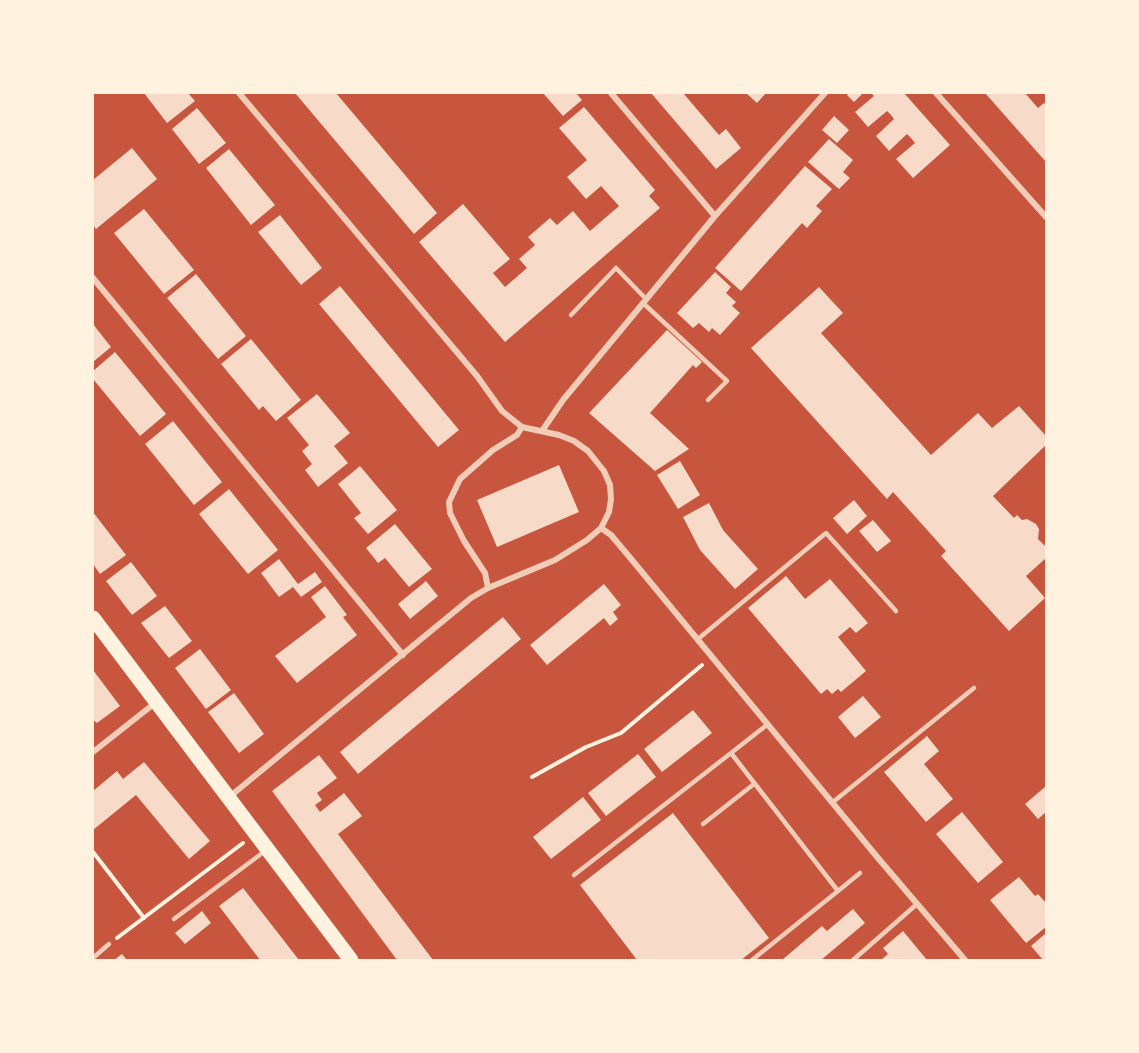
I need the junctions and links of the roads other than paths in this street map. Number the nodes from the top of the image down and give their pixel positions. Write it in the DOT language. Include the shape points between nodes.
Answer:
graph roads {
  1 [pos="239,93"];
  2 [pos="611,93"];
  3 [pos="825,93"];
  4 [pos="936,93"];
  5 [pos="715,216"];
  6 [pos="1046,217"];
  7 [pos="93,278"];
  8 [pos="645,301"];
  9 [pos="572,315"];
  10 [pos="708,400"];
  11 [pos="522,427"];
  12 [pos="542,431"];
  13 [pos="601,528"];
  14 [pos="488,588"];
  15 [pos="896,611"];
  16 [pos="93,618"];
  17 [pos="698,639"];
  18 [pos="403,656"];
  19 [pos="974,688"];
  20 [pos="155,703"];
  21 [pos="768,724"];
  22 [pos="93,752"];
  23 [pos="731,753"];
  24 [pos="754,784"];
  25 [pos="228,799"];
  26 [pos="833,802"];
  27 [pos="703,824"];
  28 [pos="267,850"];
  29 [pos="860,873"];
  30 [pos="574,875"];
  31 [pos="838,891"];
  32 [pos="917,904"];
  33 [pos="174,919"];
  34 [pos="109,944"];
  35 [pos="93,958"];
  36 [pos="351,960"];
  37 [pos="753,960"];
  38 [pos="853,960"];
  39 [pos="965,960"];
  1 -- 11 [label="street" via="477,376 502,411"];
  2 -- 5 [label="street"];
  3 -- 5 [label="street"];
  4 -- 6 [label="street"];
  5 -- 8 [label="street"];
  7 -- 18 [label="street"];
  8 -- 9 [label="lane" via="616,268"];
  8 -- 10 [label="lane" via="728,381"];
  8 -- 12 [label="street"];
  11 -- 12 [label="street"];
  11 -- 14 [label="street" via="460,479 449,502 450,513 485,573"];
  12 -- 13 [label="street" via="574,441 604,471 611,499"];
  13 -- 14 [label="street" via="555,560"];
  13 -- 17 [label="street"];
  14 -- 18 [label="street"];
  15 -- 17 [label="lane" via="826,533"];
  16 -- 20 [label="main road"];
  17 -- 21 [label="street"];
  18 -- 25 [label="street"];
  19 -- 26 [label="lane"];
  20 -- 22 [label="street"];
  20 -- 25 [label="main road"];
  21 -- 23 [label="lane"];
  21 -- 26 [label="street"];
  23 -- 24 [label="lane"];
  23 -- 30 [label="lane"];
  24 -- 27 [label="lane"];
  24 -- 31 [label="lane"];
  25 -- 28 [label="main road"];
  26 -- 32 [label="street"];
  28 -- 33 [label="lane"];
  28 -- 36 [label="main road"];
  29 -- 31 [label="lane"];
  31 -- 37 [label="lane"];
  32 -- 38 [label="lane"];
  32 -- 39 [label="street"];
  34 -- 35 [label="lane"];
}
